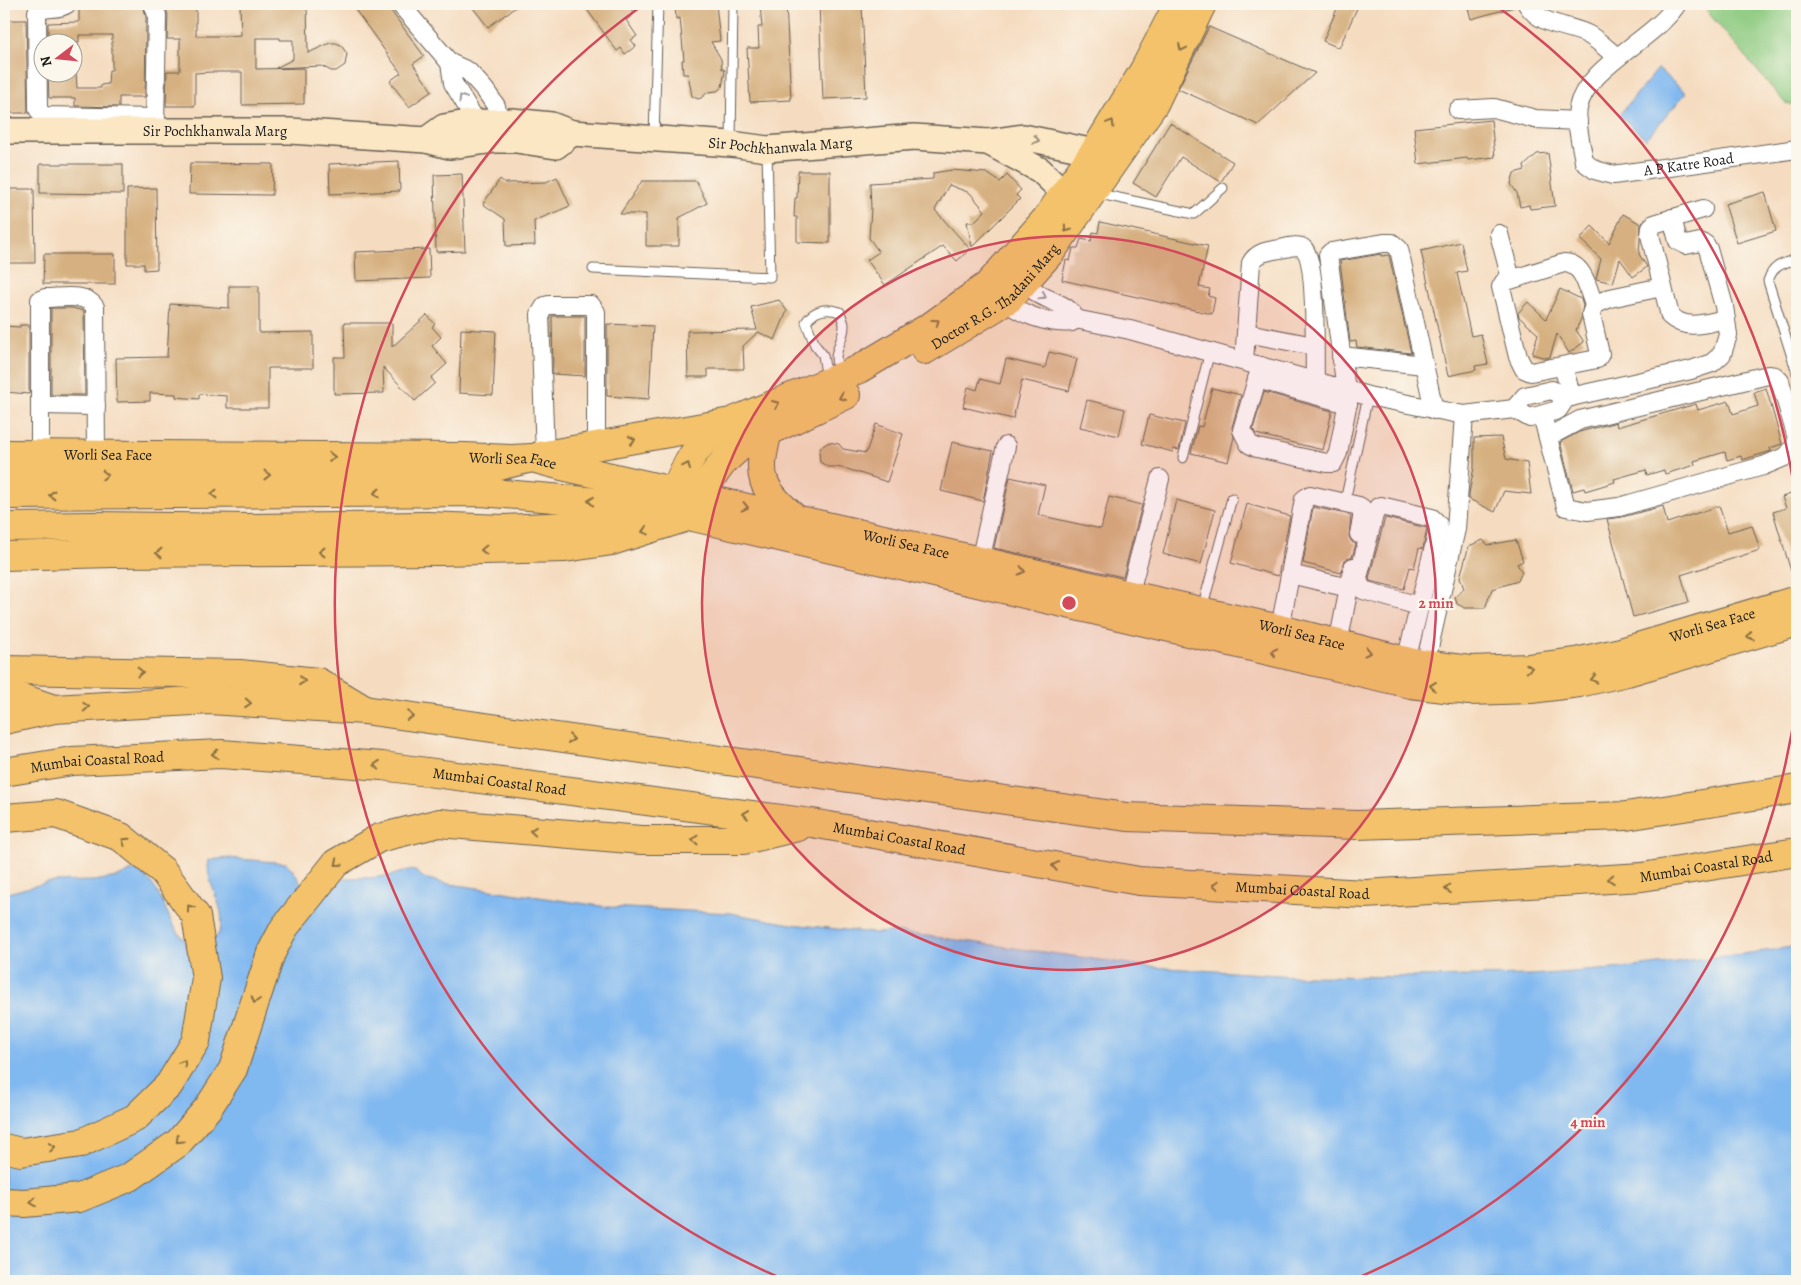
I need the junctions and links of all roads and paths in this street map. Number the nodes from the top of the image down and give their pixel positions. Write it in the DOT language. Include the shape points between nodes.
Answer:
graph roads {
  1 [pos="67,4"];
  2 [pos="153,4"];
  3 [pos="400,4"];
  4 [pos="658,4"];
  5 [pos="732,4"];
  6 [pos="1178,4"];
  7 [pos="1202,4"];
  8 [pos="1527,4"];
  9 [pos="1677,4"];
  10 [pos="1617,58"];
  11 [pos="450,63"];
  12 [pos="1458,110"];
  13 [pos="1578,121"];
  14 [pos="156,124"];
  15 [pos="4,131"];
  16 [pos="491,132"];
  17 [pos="654,140"];
  18 [pos="988,142"];
  19 [pos="731,144"];
  20 [pos="767,149"];
  21 [pos="1797,149"];
  22 [pos="1103,158"];
  23 [pos="1223,188"];
  24 [pos="1080,197"];
  25 [pos="1703,209"];
  26 [pos="1672,218"];
  27 [pos="1498,234"];
  28 [pos="1797,259"];
  29 [pos="593,269"];
  30 [pos="1016,273"];
  31 [pos="1511,279"];
  32 [pos="1662,287"];
  33 [pos="996,293"];
  34 [pos="1594,305"];
  35 [pos="1075,319"];
  36 [pos="1726,319"];
  37 [pos="1246,333"];
  38 [pos="1314,346"];
  39 [pos="1210,351"];
  40 [pos="905,352"];
  41 [pos="1341,356"];
  42 [pos="1244,361"];
  43 [pos="1424,365"];
  44 [pos="1563,367"];
  45 [pos="1259,372"];
  46 [pos="1797,373"];
  47 [pos="835,380"];
  48 [pos="1315,381"];
  49 [pos="1348,395"];
  50 [pos="1368,396"];
  51 [pos="1569,397"];
  52 [pos="40,405"];
  53 [pos="96,406"];
  54 [pos="1514,409"];
  55 [pos="1434,410"];
  56 [pos="1542,415"];
  57 [pos="1464,416"];
  58 [pos="731,422"];
  59 [pos="768,432"];
  60 [pos="1548,438"];
  61 [pos="596,446"];
  62 [pos="1006,446"];
  63 [pos="4,454"];
  64 [pos="40,454"];
  65 [pos="96,455"];
  66 [pos="539,456"];
  67 [pos="1183,458"];
  68 [pos="4,472"];
  69 [pos="1160,479"];
  70 [pos="1347,492"];
  71 [pos="4,496"];
  72 [pos="1232,498"];
  73 [pos="676,504"];
  74 [pos="796,519"];
  75 [pos="4,528"];
  76 [pos="4,556"];
  77 [pos="980,561"];
  78 [pos="1290,574"];
  79 [pos="1349,588"];
  80 [pos="1130,596"];
  81 [pos="1797,600"];
  82 [pos="1419,606"];
  83 [pos="1201,612"];
  84 [pos="1797,622"];
  85 [pos="1280,629"];
  86 [pos="1338,644"];
  87 [pos="1415,663"];
  88 [pos="4,670"];
  89 [pos="4,692"];
  90 [pos="54,708"];
  91 [pos="364,710"];
  92 [pos="4,720"];
  93 [pos="4,772"];
  94 [pos="1797,789"];
  95 [pos="4,818"];
  96 [pos="812,823"];
  97 [pos="1797,852"];
  98 [pos="4,1148"];
  99 [pos="4,1202"];
  1 -- 14 [label="street" via="36,12 40,113 43,116"];
  2 -- 14 [label="street" via="157,15"];
  3 -- 11 [label="street"];
  4 -- 17 [label="lane"];
  5 -- 19 [label="lane"];
  22 -- 6 [label="main road, Doctor R.G. Thadani Marg, one-way"];
  7 -- 22 [label="main road, Doctor R.G. Thadani Marg, one-way" via="1154,104"];
  8 -- 10 [label="street" via="1533,13 1589,35"];
  9 -- 10 [label="street" via="1665,19"];
  10 -- 13 [label="street" via="1587,87 1578,108"];
  16 -- 11 [label="street, one-way" via="453,83"];
  11 -- 16 [label="street" via="468,71 496,106"];
  12 -- 13 [label="street" via="1494,108 1535,119"];
  13 -- 21 [label="street, A P Katre Road" via="1584,162 1595,170 1612,175"];
  14 -- 15 [label="street, Sir Pochkhanwala Marg"];
  14 -- 16 [label="street, Sir Pochkhanwala Marg" via="426,140 449,146"];
  16 -- 17 [label="street, Sir Pochkhanwala Marg" via="512,121 551,125 572,133"];
  17 -- 19 [label="street, Sir Pochkhanwala Marg"];
  18 -- 20 [label="street, Sir Pochkhanwala Marg" via="914,138"];
  18 -- 22 [label="street, Sir Pochkhanwala Marg, one-way" via="1023,137"];
  18 -- 24 [label="street, Sir Pochkhanwala Marg" via="1040,170"];
  19 -- 20 [label="street, Sir Pochkhanwala Marg"];
  20 -- 29 [label="lane" via="770,277"];
  22 -- 24 [label="main road, Doctor R.G. Thadani Marg"];
  23 -- 24 [label="lane" via="1194,214"];
  24 -- 30 [label="main road, Doctor R.G. Thadani Marg" via="1051,252"];
  25 -- 26 [label="street"];
  26 -- 32 [label="street" via="1654,224 1650,230"];
  26 -- 36 [label="street" via="1678,241 1686,245 1700,242 1708,249"];
  27 -- 31 [label="street"];
  28 -- 46 [label="lane" via="1771,272 1768,281"];
  30 -- 33 [label="main road, Doctor R.G. Thadani Marg"];
  30 -- 35 [label="street, one-way" via="1040,295 1074,314"];
  31 -- 34 [label="street" via="1570,263 1581,272"];
  31 -- 44 [label="street" via="1504,282 1501,291 1524,369 1531,372"];
  32 -- 34 [label="street" via="1610,298"];
  32 -- 36 [label="street" via="1670,316 1676,322 1694,326"];
  33 -- 35 [label="street" via="1011,306 1050,321 1063,323"];
  33 -- 40 [label="main road, Doctor R.G. Thadani Marg"];
  34 -- 44 [label="street" via="1591,314 1599,357 1592,362"];
  35 -- 39 [label="street"];
  36 -- 51 [label="street" via="1728,335 1722,354 1712,363"];
  37 -- 38 [label="street"];
  37 -- 38 [label="street" via="1253,259 1257,254 1270,250 1297,246 1306,252 1313,281"];
  37 -- 42 [label="street"];
  38 -- 48 [label="street"];
  39 -- 42 [label="street"];
  39 -- 67 [label="lane"];
  40 -- 47 [label="main road, Doctor R.G. Thadani Marg"];
  40 -- 59 [label="main road, Doctor R.G. Thadani Marg, one-way" via="863,388"];
  41 -- 43 [label="street"];
  41 -- 43 [label="street" via="1328,256 1331,252 1392,243 1399,249"];
  41 -- 49 [label="street"];
  42 -- 45 [label="street"];
  43 -- 55 [label="street"];
  44 -- 51 [label="street"];
  45 -- 48 [label="street"];
  45 -- 49 [label="street"];
  45 -- 49 [label="street" via="1242,430 1249,444 1257,448 1333,463 1338,453"];
  47 -- 47 [label="lane" via="836,350 844,322 840,312 820,310 811,314 806,322"];
  58 -- 47 [label="main road, Doctor R.G. Thadani Marg, one-way"];
  48 -- 49 [label="street"];
  49 -- 50 [label="street"];
  50 -- 55 [label="street"];
  50 -- 70 [label="lane"];
  51 -- 54 [label="street" via="1552,390 1525,396"];
  51 -- 56 [label="street" via="1558,410"];
  52 -- 53 [label="street"];
  52 -- 53 [label="street" via="40,300 82,298 95,306"];
  52 -- 64 [label="street"];
  53 -- 65 [label="street"];
  54 -- 56 [label="street" via="1530,418"];
  54 -- 57 [label="street"];
  55 -- 57 [label="street"];
  56 -- 60 [label="street"];
  57 -- 87 [label="street" via="1456,529"];
  61 -- 58 [label="main road, one-way"];
  73 -- 58 [label="main road, one-way" via="692,455 706,439"];
  59 -- 73 [label="main road, Doctor R.G. Thadani Marg" via="744,443"];
  59 -- 74 [label="main road" via="760,465 762,478 767,490"];
  60 -- 60 [label="street" via="1580,420 1768,375 1780,381 1796,443 1787,456 1763,466 1619,508 1587,511 1566,507"];
  61 -- 66 [label="main road"];
  61 -- 66 [label="street" via="596,312 590,305 549,305 540,314"];
  62 -- 77 [label="street"];
  63 -- 64 [label="main road, Worli Sea Face"];
  64 -- 65 [label="main road, Worli Sea Face"];
  65 -- 66 [label="main road, Worli Sea Face, one-way" via="511,459"];
  68 -- 66 [label="main road, one-way" via="457,476"];
  66 -- 73 [label="main road, Worli Sea Face"];
  69 -- 80 [label="street"];
  73 -- 71 [label="main road, Worli Sea Face, one-way" via="481,492"];
  72 -- 83 [label="lane"];
  73 -- 74 [label="main road, Worli Sea Face, one-way"];
  73 -- 75 [label="main road" via="593,525 503,529 427,526"];
  73 -- 76 [label="main road, one-way" via="612,541 565,548"];
  84 -- 73 [label="main road, Worli Sea Face, one-way" via="1579,683 1531,689 1469,691 1410,684"];
  74 -- 77 [label="main road, Worli Sea Face"];
  77 -- 80 [label="main road, Worli Sea Face, one-way"];
  78 -- 79 [label="street"];
  78 -- 79 [label="street" via="1306,496 1359,506 1362,519"];
  78 -- 85 [label="street"];
  79 -- 86 [label="street"];
  80 -- 83 [label="main road, Worli Sea Face"];
  87 -- 81 [label="main road, Worli Sea Face, one-way" via="1470,670 1576,662 1622,652"];
  82 -- 82 [label="street" via="1438,524 1432,518 1378,507 1358,578 1360,585 1363,590"];
  82 -- 87 [label="street"];
  83 -- 85 [label="main road, Worli Sea Face"];
  85 -- 86 [label="main road, Worli Sea Face"];
  86 -- 87 [label="main road, Worli Sea Face, one-way"];
  88 -- 91 [label="main road, one-way" via="240,674 318,682"];
  89 -- 90 [label="main road"];
  90 -- 91 [label="main road, one-way" via="210,700"];
  90 -- 92 [label="main road"];
  91 -- 94 [label="main road, one-way" via="1127,817 1357,825 1626,816"];
  96 -- 93 [label="main road, Mumbai Coastal Road, one-way" via="382,766 220,754 72,761"];
  98 -- 95 [label="main road, one-way" via="21,1152 82,1143 135,1118 169,1085 196,1041 206,978 196,916 163,870 121,837 56,814"];
  97 -- 96 [label="main road, Mumbai Coastal Road, one-way" via="1642,877 1365,894 1139,881"];
  96 -- 99 [label="main road, one-way" via="744,840 640,840 438,823 379,838 336,863 284,928 271,953 233,1069 208,1108 178,1143 130,1177 79,1198"];
}
